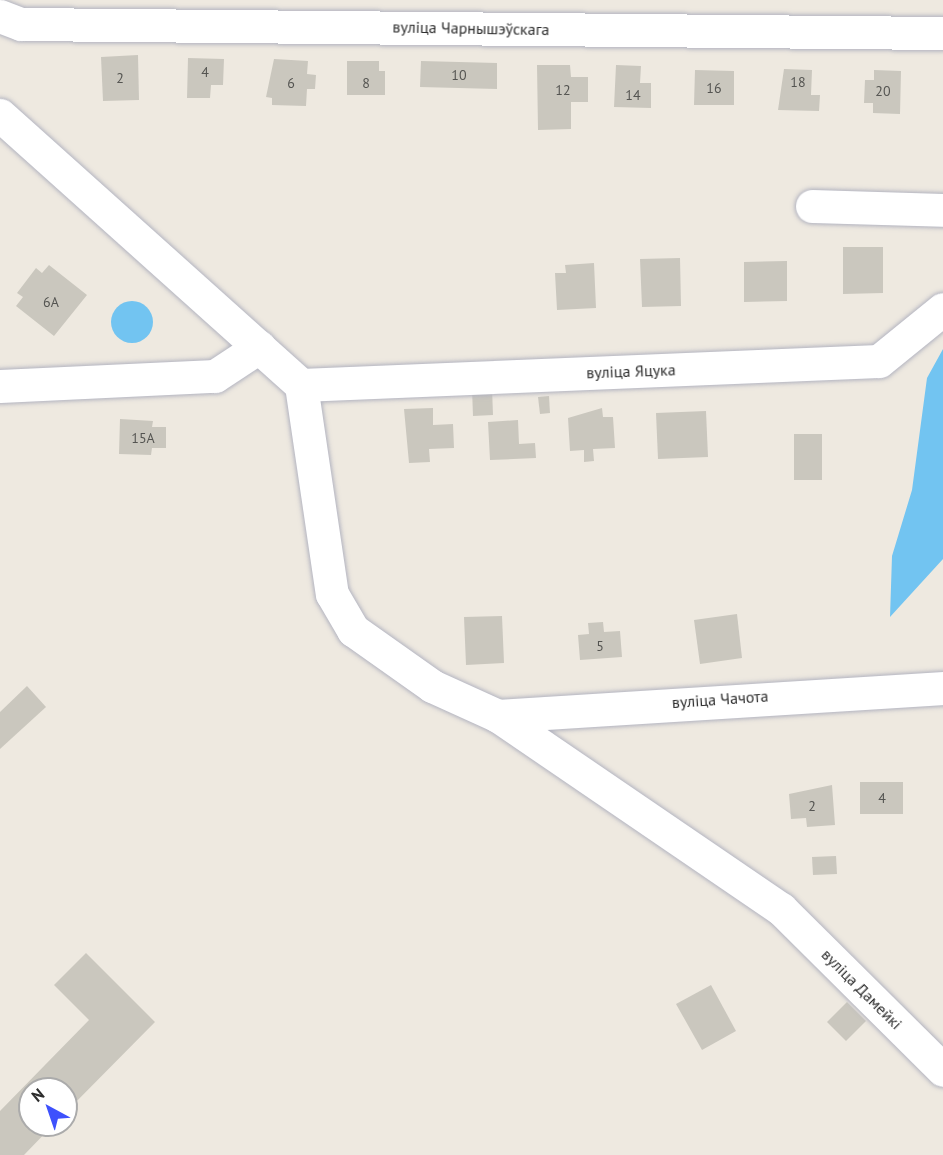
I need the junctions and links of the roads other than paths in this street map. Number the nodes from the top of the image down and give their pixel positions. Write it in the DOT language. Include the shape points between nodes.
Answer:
graph roads {
  1 [pos="0,16"];
  2 [pos="943,33"];
  3 [pos="0,115"];
  4 [pos="812,206"];
  5 [pos="943,210"];
  6 [pos="943,309"];
  7 [pos="259,347"];
  8 [pos="301,384"];
  9 [pos="0,387"];
  10 [pos="943,688"];
  11 [pos="498,716"];
  12 [pos="943,1070"];
  1 -- 2 [label="street, вуліца Чарнышэўскага" via="21,24"];
  3 -- 7 [label="street"];
  4 -- 5 [label="street"];
  6 -- 8 [label="street, вуліца Яцука" via="879,361"];
  7 -- 8 [label="street"];
  7 -- 9 [label="street" via="215,376"];
  8 -- 11 [label="street, вуліца Дамейкі" via="332,594 353,630 432,686"];
  10 -- 11 [label="street, вуліца Чачота"];
  11 -- 12 [label="street, вуліца Дамейкі" via="781,909"];
}
